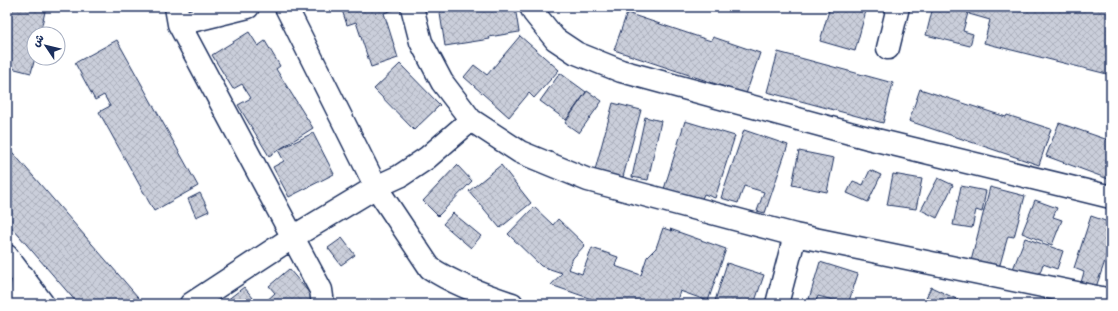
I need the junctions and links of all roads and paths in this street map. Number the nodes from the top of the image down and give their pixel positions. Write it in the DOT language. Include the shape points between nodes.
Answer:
graph roads {
  1 [pos="248,7"];
  2 [pos="286,7"];
  3 [pos="412,7"];
  4 [pos="531,7"];
  5 [pos="898,7"];
  6 [pos="177,16"];
  7 [pos="888,48"];
  8 [pos="471,120"];
  9 [pos="376,187"];
  10 [pos="1111,197"];
  11 [pos="795,235"];
  12 [pos="293,237"];
  13 [pos="7,256"];
  14 [pos="23,276"];
  15 [pos="1111,300"];
  16 [pos="20,304"];
  17 [pos="43,304"];
  18 [pos="192,304"];
  19 [pos="323,304"];
  20 [pos="512,304"];
  21 [pos="777,304"];
  1 -- 6 [label="street"];
  2 -- 9 [label="street"];
  3 -- 8 [label="street" via="421,42 442,82"];
  4 -- 10 [label="street" via="555,39 576,53 621,71 868,138"];
  5 -- 7 [label="street"];
  6 -- 12 [label="street"];
  8 -- 9 [label="street" via="427,158 400,176"];
  8 -- 11 [label="street" via="520,152 588,180"];
  9 -- 12 [label="street"];
  9 -- 20 [label="street" via="430,268 453,281"];
  11 -- 15 [label="street"];
  11 -- 21 [label="street"];
  12 -- 18 [label="street"];
  12 -- 19 [label="street" via="321,290"];
  13 -- 14 [label="street"];
  14 -- 16 [label="street"];
  14 -- 17 [label="street"];
}
